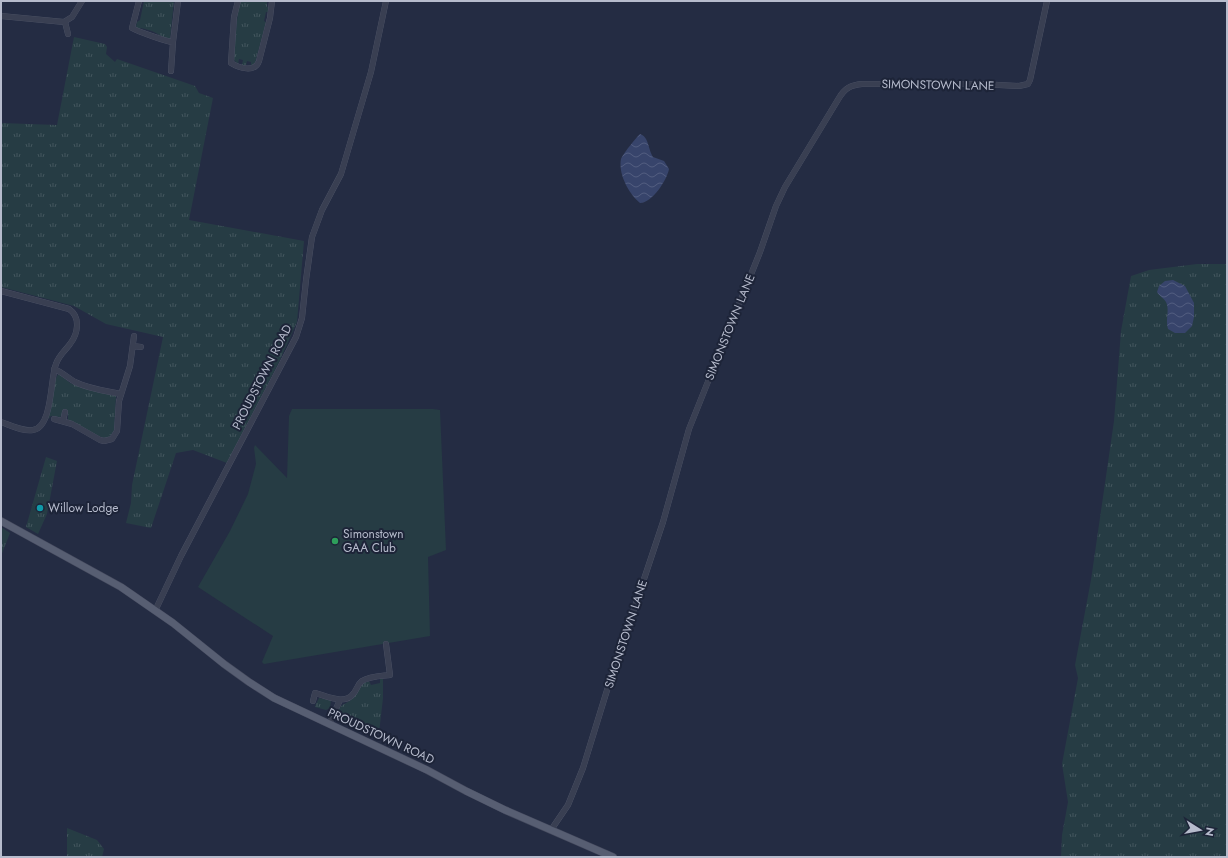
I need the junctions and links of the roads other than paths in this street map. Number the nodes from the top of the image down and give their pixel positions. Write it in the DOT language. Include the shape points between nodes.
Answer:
graph roads {
  1 [pos="82,1"];
  2 [pos="139,1"];
  3 [pos="178,1"];
  4 [pos="238,1"];
  5 [pos="272,1"];
  6 [pos="386,1"];
  7 [pos="1047,1"];
  8 [pos="1,16"];
  9 [pos="65,22"];
  10 [pos="68,34"];
  11 [pos="173,42"];
  12 [pos="171,72"];
  13 [pos="1,291"];
  14 [pos="134,336"];
  15 [pos="133,346"];
  16 [pos="141,347"];
  17 [pos="54,369"];
  18 [pos="121,394"];
  19 [pos="65,412"];
  20 [pos="54,419"];
  21 [pos="63,421"];
  22 [pos="1,422"];
  23 [pos="1,521"];
  24 [pos="155,611"];
  25 [pos="386,644"];
  26 [pos="340,700"];
  27 [pos="313,701"];
  28 [pos="329,724"];
  29 [pos="551,830"];
  30 [pos="613,857"];
  1 -- 9 [label="street" via="72,18"];
  2 -- 11 [label="street" via="132,28"];
  3 -- 11 [label="street"];
  4 -- 5 [label="street" via="234,17 231,63 253,69 259,62"];
  6 -- 24 [label="street, PROUDSTOWN ROAD" via="371,72 341,174 322,210 312,237 298,332"];
  7 -- 29 [label="street, SIMONSTOWN LANE" via="1028,84 862,84 848,87 785,187 689,429 663,522 583,768 568,805"];
  8 -- 9 [label="street"];
  9 -- 10 [label="street"];
  11 -- 12 [label="street"];
  13 -- 17 [label="street" via="67,309 76,316 75,333"];
  14 -- 15 [label="street"];
  15 -- 16 [label="street"];
  15 -- 18 [label="street" via="129,371"];
  17 -- 18 [label="street" via="83,386"];
  17 -- 22 [label="street" via="51,397 41,425 28,430"];
  18 -- 21 [label="street" via="117,431 108,441 100,440"];
  19 -- 21 [label="street"];
  20 -- 21 [label="street"];
  23 -- 24 [label="main road, PROUDSTOWN ROAD" via="121,587"];
  24 -- 28 [label="main road, PROUDSTOWN ROAD" via="224,664 274,698"];
  25 -- 26 [label="street" via="390,675 365,679 350,698"];
  26 -- 27 [label="street" via="315,693"];
  26 -- 28 [label="street"];
  28 -- 29 [label="main road, PROUDSTOWN ROAD"];
  29 -- 30 [label="main road, PROUDSTOWN ROAD"];
}
